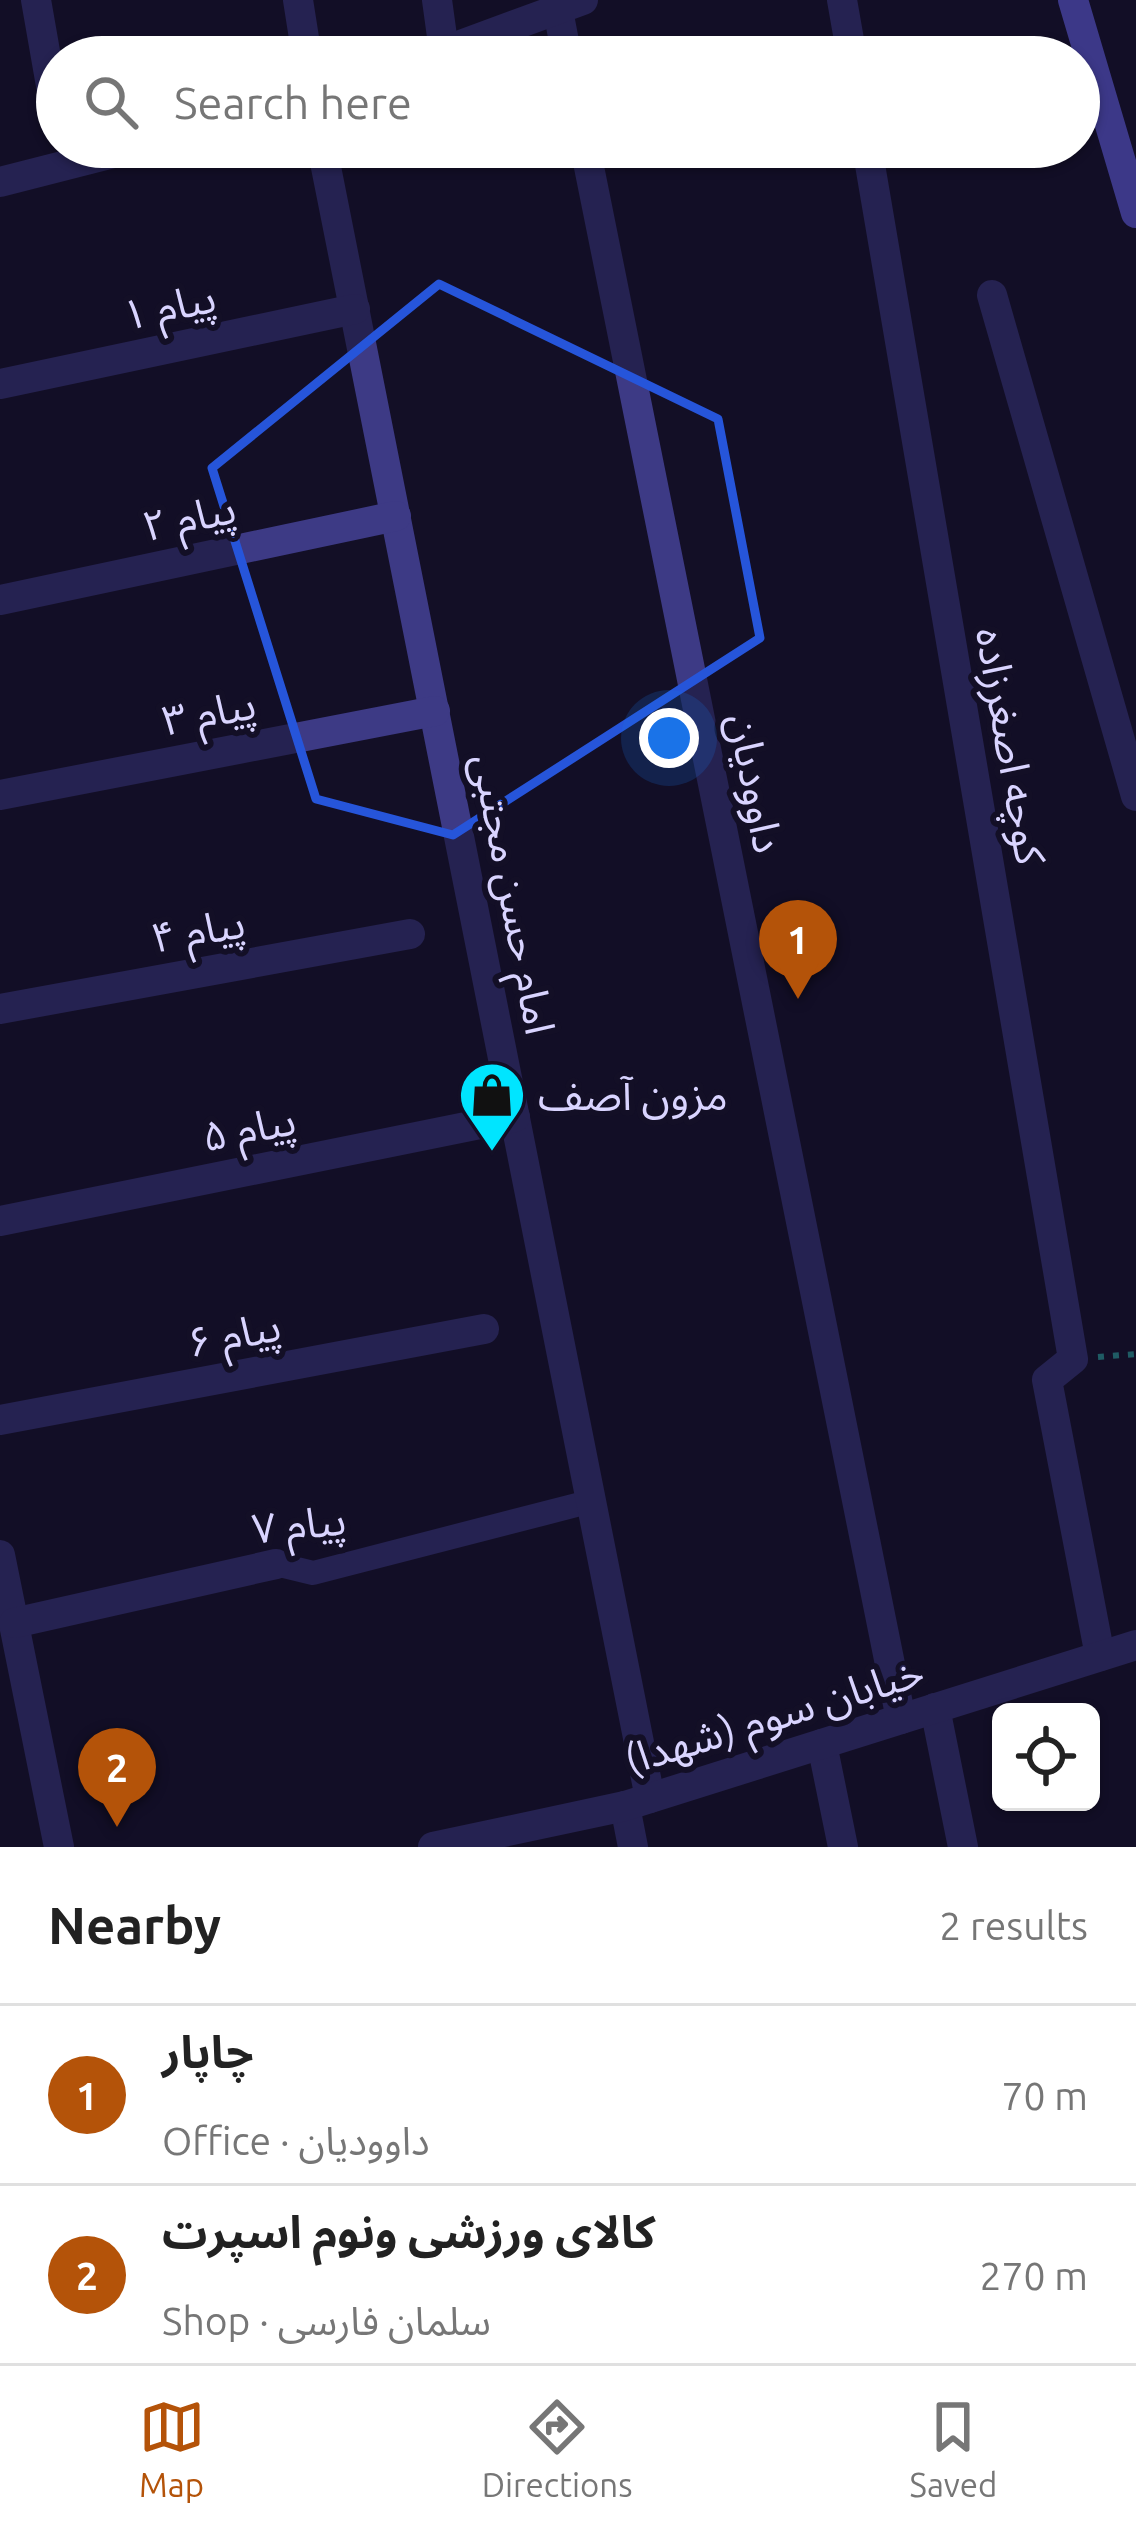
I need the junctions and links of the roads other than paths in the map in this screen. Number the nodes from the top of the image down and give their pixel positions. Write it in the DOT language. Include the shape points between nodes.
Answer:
graph roads {
  1 [pos="36,0"];
  2 [pos="298,0"];
  3 [pos="437,0"];
  4 [pos="842,0"];
  5 [pos="1073,0"];
  6 [pos="565,3"];
  7 [pos="42,36"];
  8 [pos="304,36"];
  9 [pos="436,36"];
  10 [pos="482,36"];
  11 [pos="566,36"];
  12 [pos="848,36"];
  13 [pos="1084,36"];
  14 [pos="1100,90"];
  15 [pos="36,167"];
  16 [pos="326,168"];
  17 [pos="589,168"];
  18 [pos="871,168"];
  19 [pos="0,182"];
  20 [pos="1135,207"];
  21 [pos="992,296"];
  22 [pos="355,310"];
  23 [pos="0,384"];
  24 [pos="396,516"];
  25 [pos="0,600"];
  26 [pos="435,710"];
  27 [pos="0,795"];
  28 [pos="1136,796"];
  29 [pos="410,934"];
  30 [pos="0,1009"];
  31 [pos="515,1117"];
  32 [pos="0,1221"];
  33 [pos="484,1329"];
  34 [pos="0,1420"];
  35 [pos="592,1501"];
  36 [pos="0,1555"];
  37 [pos="276,1564"];
  38 [pos="14,1623"];
  39 [pos="1136,1645"];
  40 [pos="1100,1656"];
  41 [pos="935,1708"];
  42 [pos="902,1719"];
  43 [pos="822,1744"];
  44 [pos="638,1802"];
  45 [pos="59,1847"];
  46 [pos="433,1847"];
  47 [pos="633,1847"];
  48 [pos="843,1847"];
  49 [pos="963,1847"];
  1 -- 7 [label="street"];
  2 -- 8 [label="street"];
  3 -- 9 [label="street"];
  4 -- 12 [label="street"];
  5 -- 13 [label="main road"];
  6 -- 10 [label="street"];
  6 -- 11 [label="street"];
  14 -- 20 [label="main road"];
  15 -- 19 [label="street"];
  16 -- 22 [label="street, امام حسن مجتبی"];
  17 -- 42 [label="street, داوودیان"];
  18 -- 40 [label="street, کوچه اصغرزاده" via="1072,1359 1047,1380"];
  21 -- 28 [label="street"];
  22 -- 23 [label="street, پیام ۱"];
  22 -- 24 [label="street, امام حسن مجتبی"];
  24 -- 25 [label="street, پیام ۲"];
  24 -- 26 [label="street, امام حسن مجتبی"];
  26 -- 27 [label="street, پیام ۳"];
  26 -- 31 [label="street, امام حسن مجتبی"];
  29 -- 30 [label="street, پیام ۴"];
  31 -- 32 [label="street, پیام ۵"];
  31 -- 35 [label="street, امام حسن مجتبی"];
  33 -- 34 [label="street, پیام ۶"];
  35 -- 37 [label="street, پیام ۷" via="313,1573"];
  35 -- 44 [label="street, امام حسن مجتبی"];
  36 -- 38 [label="street"];
  37 -- 38 [label="street, پیام ۷"];
  38 -- 45 [label="street"];
  39 -- 40 [label="street, خیابان سوم (شهدا)"];
  40 -- 41 [label="street, خیابان سوم (شهدا)"];
  41 -- 42 [label="street, خیابان سوم (شهدا)"];
  41 -- 49 [label="street"];
  42 -- 43 [label="street, خیابان سوم (شهدا)"];
  43 -- 44 [label="street, خیابان سوم (شهدا)"];
  43 -- 48 [label="street"];
  44 -- 46 [label="street, خیابان سوم (شهدا)"];
  44 -- 47 [label="street, امام حسن مجتبی"];
}
